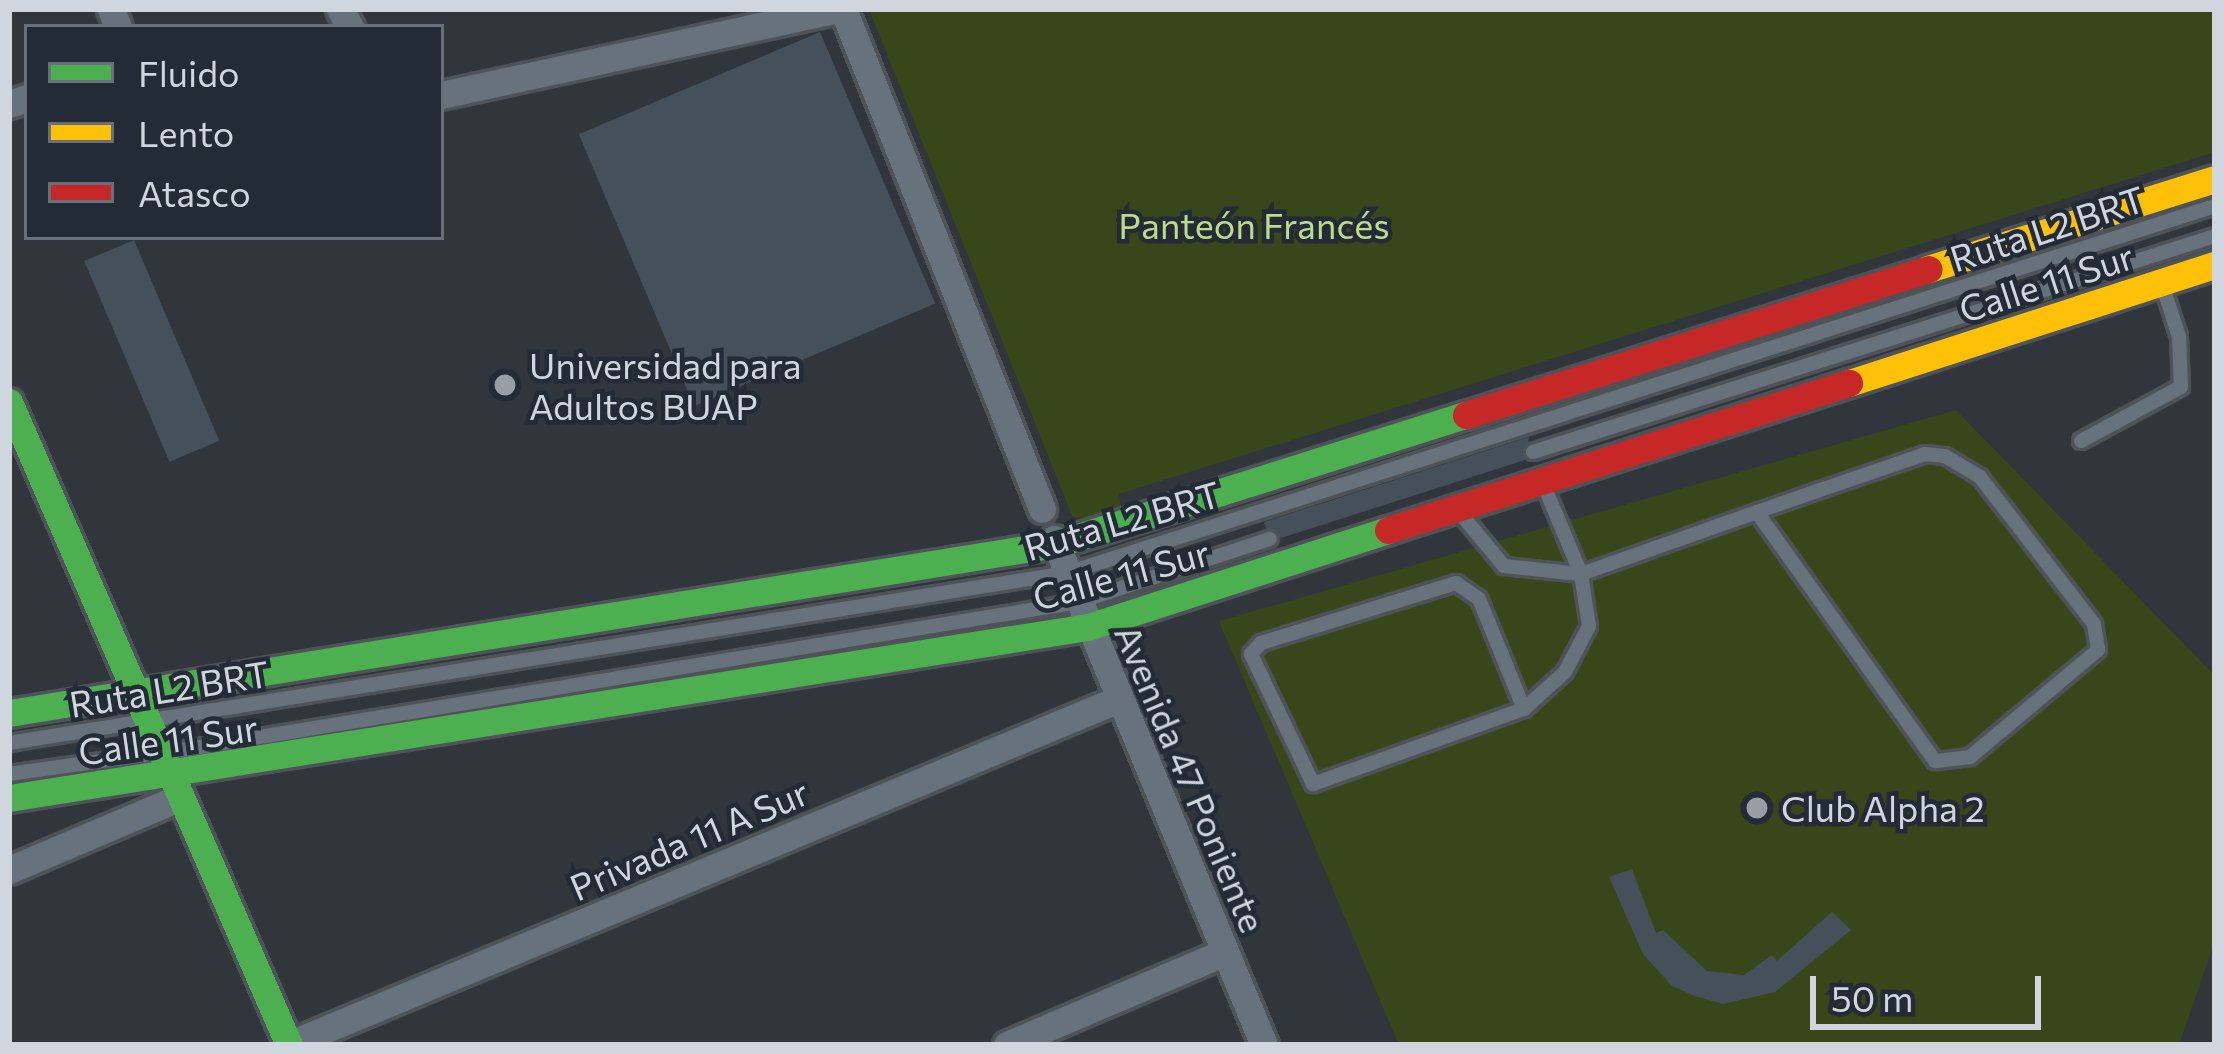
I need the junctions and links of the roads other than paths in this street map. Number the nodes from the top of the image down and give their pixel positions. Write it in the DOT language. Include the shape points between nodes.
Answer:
graph roads {
  1 [pos="842,9"];
  2 [pos="444,94"];
  3 [pos="2215,179"];
  4 [pos="2215,206"];
  5 [pos="2215,236"];
  6 [pos="2215,266"];
  7 [pos="2162,283"];
  8 [pos="9,402"];
  9 [pos="2081,441"];
  10 [pos="1533,452"];
  11 [pos="1542,482"];
  12 [pos="1042,509"];
  13 [pos="1456,509"];
  14 [pos="1757,512"];
  15 [pos="1270,539"];
  16 [pos="1055,542"];
  17 [pos="1067,573"];
  18 [pos="1581,574"];
  19 [pos="1083,615"];
  20 [pos="137,696"];
  21 [pos="1119,699"];
  22 [pos="1524,709"];
  23 [pos="9,713"];
  24 [pos="149,722"];
  25 [pos="9,742"];
  26 [pos="9,775"];
  27 [pos="172,775"];
  28 [pos="58,792"];
  29 [pos="9,798"];
  30 [pos="77,841"];
  31 [pos="9,870"];
  32 [pos="1225,952"];
  33 [pos="289,1045"];
  34 [pos="1007,1045"];
  35 [pos="1264,1045"];
  1 -- 2 [label="street"];
  1 -- 12 [label="street"];
  3 -- 16 [label="main road, Calle 11 Sur"];
  4 -- 17 [label="lane, Ruta L2 BRT"];
  5 -- 10 [label="lane, Ruta L2 BRT"];
  6 -- 7 [label="main road, Calle 11 Sur"];
  7 -- 9 [label="lane" via="2179,337 2181,387"];
  7 -- 11 [label="main road, Calle 11 Sur"];
  8 -- 20 [label="main road"];
  11 -- 13 [label="main road, Calle 11 Sur"];
  11 -- 18 [label="lane"];
  13 -- 18 [label="lane" via="1504,566"];
  13 -- 19 [label="main road, Calle 11 Sur"];
  14 -- 14 [label="lane" via="1924,454 1963,463 2094,624 2098,650 1970,757 1935,761"];
  14 -- 18 [label="lane"];
  15 -- 19 [label="lane, Ruta L2 BRT"];
  16 -- 17 [label="street, Avenida 47 Poniente"];
  16 -- 20 [label="main road, Calle 11 Sur"];
  17 -- 19 [label="street, Avenida 47 Poniente"];
  17 -- 24 [label="lane, Ruta L2 BRT"];
  18 -- 22 [label="lane" via="1590,606 1580,645 1565,672"];
  19 -- 21 [label="street, Avenida 47 Poniente"];
  19 -- 27 [label="main road, Calle 11 Sur"];
  20 -- 23 [label="main road, Calle 11 Sur"];
  20 -- 24 [label="main road"];
  21 -- 32 [label="street, Avenida 47 Poniente"];
  21 -- 33 [label="street, Privada 11 A Sur"];
  22 -- 22 [label="lane" via="1312,784 1251,654 1261,643 1456,583 1479,599"];
  24 -- 25 [label="lane, Ruta L2 BRT"];
  24 -- 27 [label="main road"];
  26 -- 27 [label="lane, Ruta L2 BRT"];
  27 -- 28 [label="main road, Calle 11 Sur"];
  27 -- 30 [label="street"];
  27 -- 33 [label="main road"];
  28 -- 29 [label="main road, Calle 11 Sur"];
  28 -- 30 [label="street"];
  30 -- 31 [label="street"];
  32 -- 34 [label="street"];
  32 -- 35 [label="street, Avenida 47 Poniente"];
}
